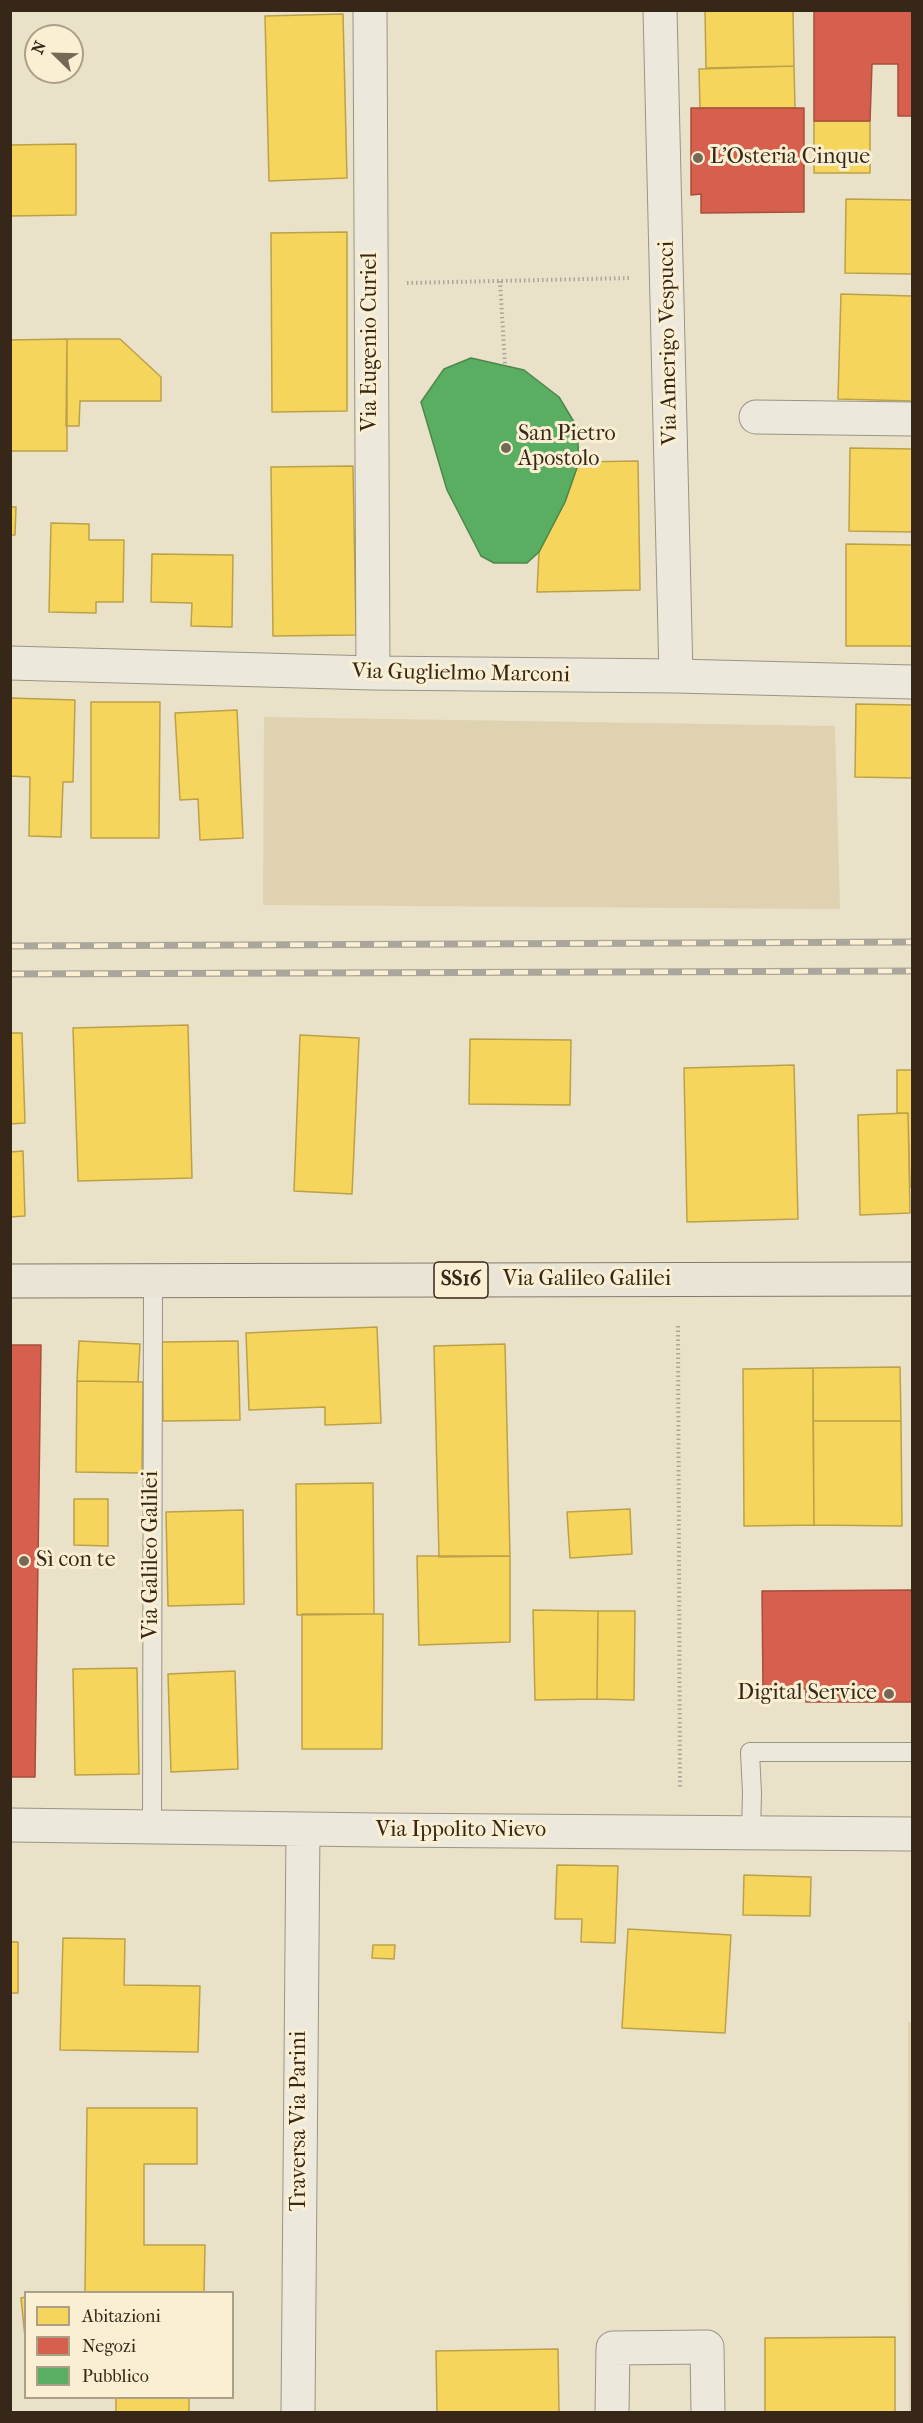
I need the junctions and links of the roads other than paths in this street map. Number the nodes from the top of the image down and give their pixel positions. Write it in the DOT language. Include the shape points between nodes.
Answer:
graph roads {
  1 [pos="370,10"];
  2 [pos="660,10"];
  3 [pos="756,417"];
  4 [pos="912,419"];
  5 [pos="10,663"];
  6 [pos="373,673"];
  7 [pos="676,676"];
  8 [pos="912,682"];
  9 [pos="912,1279"];
  10 [pos="10,1281"];
  11 [pos="153,1282"];
  12 [pos="912,1752"];
  13 [pos="10,1825"];
  14 [pos="152,1827"];
  15 [pos="303,1829"];
  16 [pos="750,1832"];
  17 [pos="912,1834"];
  18 [pos="298,2412"];
  19 [pos="612,2412"];
  20 [pos="708,2412"];
  1 -- 6 [label="street, Via Eugenio Curiel"];
  2 -- 7 [label="street, Via Amerigo Vespucci"];
  3 -- 4 [label="street"];
  5 -- 6 [label="street, Via Guglielmo Marconi"];
  6 -- 7 [label="street, Via Guglielmo Marconi"];
  7 -- 8 [label="street, Via Guglielmo Marconi"];
  9 -- 11 [label="main road, Via Galileo Galilei / SS16"];
  10 -- 11 [label="main road, Via Galileo Galilei / SS16"];
  11 -- 14 [label="lane, Via Galileo Galilei"];
  12 -- 16 [label="lane" via="750,1752"];
  13 -- 14 [label="street, Via Ippolito Nievo"];
  14 -- 15 [label="street, Via Ippolito Nievo"];
  15 -- 16 [label="street, Via Ippolito Nievo"];
  15 -- 18 [label="street, Traversa Via Parini"];
  16 -- 17 [label="street, Via Ippolito Nievo"];
  19 -- 20 [label="street" via="613,2348 707,2347"];
}
